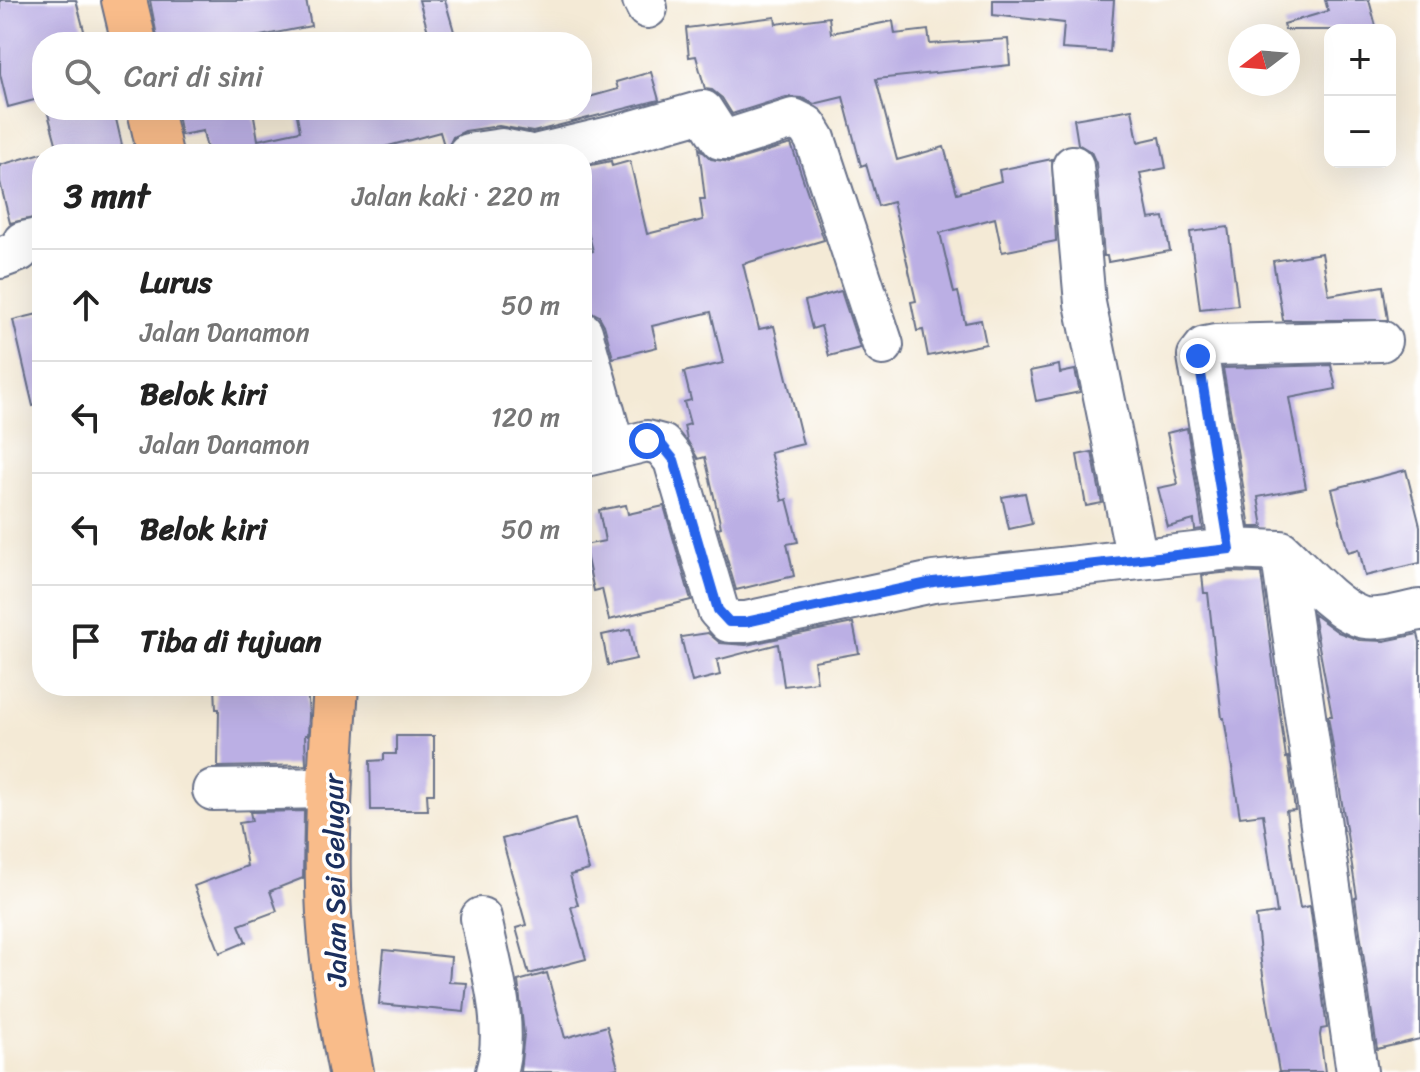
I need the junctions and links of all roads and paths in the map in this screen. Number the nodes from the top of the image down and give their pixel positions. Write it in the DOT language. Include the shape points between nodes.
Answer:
graph roads {
  1 [pos="124,0"];
  2 [pos="132,32"];
  3 [pos="152,120"];
  4 [pos="158,144"];
  5 [pos="581,144"];
  6 [pos="1073,166"];
  7 [pos="32,240"];
  8 [pos="0,258"];
  9 [pos="1381,341"];
  10 [pos="883,345"];
  11 [pos="592,407"];
  12 [pos="598,452"];
  13 [pos="1230,549"];
  14 [pos="1281,551"];
  15 [pos="1137,559"];
  16 [pos="1420,610"];
  17 [pos="335,696"];
  18 [pos="330,788"];
  19 [pos="213,790"];
  20 [pos="481,918"];
  21 [pos="351,1072"];
  22 [pos="496,1072"];
  23 [pos="1357,1072"];
  1 -- 2 [label="main road"];
  3 -- 4 [label="main road"];
  5 -- 10 [label="street" via="703,111 721,139 793,119 807,126"];
  6 -- 15 [label="street" via="1085,303"];
  7 -- 8 [label="street"];
  9 -- 13 [label="street" via="1215,345 1198,356"];
  11 -- 12 [label="street"];
  12 -- 15 [label="street" via="647,441 662,445 674,460 718,610 729,622 933,582"];
  13 -- 14 [label="street"];
  13 -- 15 [label="street"];
  14 -- 16 [label="street" via="1359,617"];
  14 -- 23 [label="street"];
  17 -- 18 [label="main road, Jalan Sei Gelugur"];
  18 -- 19 [label="street"];
  18 -- 21 [label="main road, Jalan Sei Gelugur" via="329,914"];
  20 -- 22 [label="street" via="499,1015 502,1047"];
}
